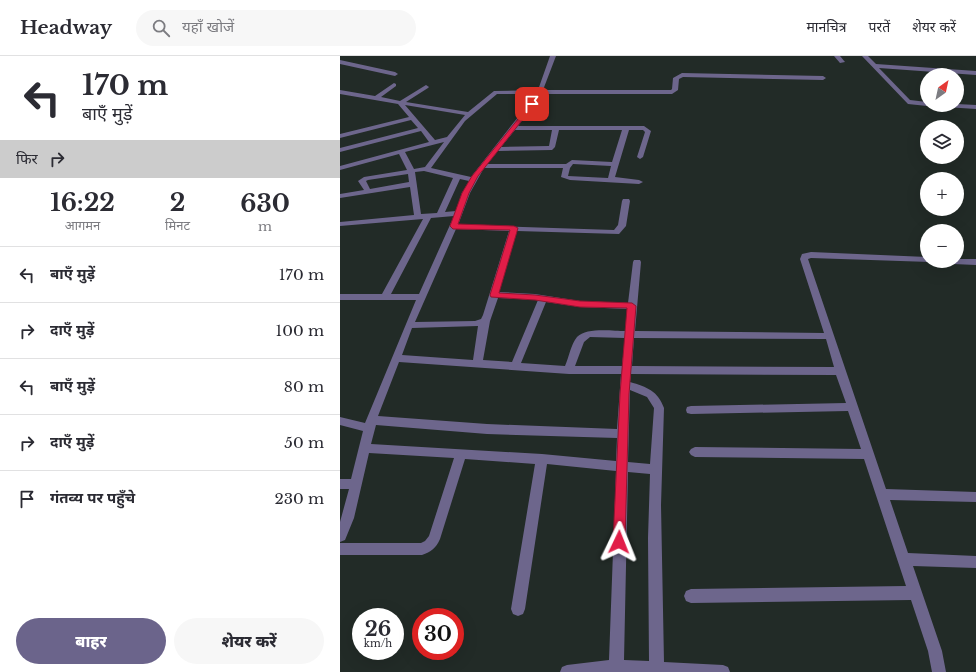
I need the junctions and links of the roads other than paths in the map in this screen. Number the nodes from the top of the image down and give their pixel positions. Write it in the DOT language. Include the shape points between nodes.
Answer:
graph roads {
  1 [pos="345,56"];
  2 [pos="553,56"];
  3 [pos="837,56"];
  4 [pos="865,56"];
  5 [pos="340,58"];
  6 [pos="340,62"];
  7 [pos="842,62"];
  8 [pos="875,66"];
  9 [pos="976,73"];
  10 [pos="395,74"];
  11 [pos="823,78"];
  12 [pos="394,85"];
  13 [pos="426,87"];
  14 [pos="340,92"];
  15 [pos="540,92"];
  16 [pos="375,99"];
  17 [pos="400,103"];
  18 [pos="920,103"];
  19 [pos="964,106"];
  20 [pos="976,107"];
  21 [pos="468,114"];
  22 [pos="412,118"];
  23 [pos="514,128"];
  24 [pos="556,128"];
  25 [pos="626,128"];
  26 [pos="422,129"];
  27 [pos="340,136"];
  28 [pos="450,138"];
  29 [pos="434,143"];
  30 [pos="496,149"];
  31 [pos="340,150"];
  32 [pos="401,152"];
  33 [pos="640,157"];
  34 [pos="615,164"];
  35 [pos="482,166"];
  36 [pos="568,166"];
  37 [pos="340,168"];
  38 [pos="427,169"];
  39 [pos="412,170"];
  40 [pos="457,177"];
  41 [pos="473,180"];
  42 [pos="613,180"];
  43 [pos="639,182"];
  44 [pos="413,184"];
  45 [pos="368,192"];
  46 [pos="340,196"];
  47 [pos="626,201"];
  48 [pos="459,213"];
  49 [pos="440,215"];
  50 [pos="428,216"];
  51 [pos="418,217"];
  52 [pos="340,224"];
  53 [pos="453,226"];
  54 [pos="514,228"];
  55 [pos="920,260"];
  56 [pos="964,261"];
  57 [pos="636,262"];
  58 [pos="976,262"];
  59 [pos="494,295"];
  60 [pos="340,297"];
  61 [pos="386,297"];
  62 [pos="422,297"];
  63 [pos="542,298"];
  64 [pos="632,306"];
  65 [pos="485,321"];
  66 [pos="409,325"];
  67 [pos="629,334"];
  68 [pos="830,336"];
  69 [pos="396,358"];
  70 [pos="477,364"];
  71 [pos="515,366"];
  72 [pos="569,370"];
  73 [pos="626,371"];
  74 [pos="840,371"];
  75 [pos="625,385"];
  76 [pos="852,407"];
  77 [pos="691,410"];
  78 [pos="340,421"];
  79 [pos="370,424"];
  80 [pos="623,434"];
  81 [pos="364,448"];
  82 [pos="694,452"];
  83 [pos="461,454"];
  84 [pos="868,454"];
  85 [pos="542,459"];
  86 [pos="621,466"];
  87 [pos="656,470"];
  88 [pos="340,484"];
  89 [pos="356,484"];
  90 [pos="881,494"];
  91 [pos="976,497"];
  92 [pos="340,536"];
  93 [pos="340,549"];
  94 [pos="903,559"];
  95 [pos="976,562"];
  96 [pos="915,593"];
  97 [pos="691,596"];
  98 [pos="518,609"];
  99 [pos="609,668"];
  100 [pos="657,669"];
  101 [pos="567,672"];
  102 [pos="723,672"];
  103 [pos="939,672"];
  1 -- 5 [label="street"];
  2 -- 15 [label="street"];
  3 -- 7 [label="street"];
  4 -- 8 [label="street"];
  6 -- 10 [label="street"];
  8 -- 9 [label="street"];
  8 -- 18 [label="street" via="908,102"];
  11 -- 15 [label="street" via="682,74 676,78 675,90 672,92"];
  12 -- 16 [label="street"];
  13 -- 17 [label="street"];
  14 -- 16 [label="street"];
  15 -- 21 [label="street" via="496,92"];
  15 -- 23 [label="street"];
  16 -- 17 [label="street"];
  17 -- 21 [label="street"];
  17 -- 22 [label="street"];
  19 -- 20 [label="street"];
  21 -- 28 [label="street"];
  22 -- 26 [label="street"];
  22 -- 27 [label="street"];
  23 -- 24 [label="street"];
  23 -- 30 [label="street"];
  24 -- 25 [label="street"];
  24 -- 30 [label="street" via="550,149"];
  25 -- 33 [label="street" via="647,130"];
  25 -- 34 [label="street"];
  26 -- 29 [label="street"];
  26 -- 31 [label="street"];
  28 -- 29 [label="street"];
  28 -- 38 [label="street"];
  29 -- 32 [label="street"];
  30 -- 35 [label="street"];
  32 -- 37 [label="street"];
  32 -- 39 [label="street"];
  34 -- 36 [label="street" via="574,162"];
  34 -- 42 [label="street" via="611,178"];
  35 -- 36 [label="street"];
  35 -- 41 [label="street"];
  36 -- 42 [label="street" via="565,174 567,178"];
  38 -- 39 [label="street"];
  38 -- 40 [label="street"];
  39 -- 44 [label="street"];
  39 -- 45 [label="street" via="366,178 362,181"];
  40 -- 41 [label="street"];
  40 -- 49 [label="street"];
  41 -- 48 [label="street"];
  42 -- 43 [label="street"];
  44 -- 45 [label="street"];
  44 -- 51 [label="street"];
  45 -- 46 [label="street"];
  47 -- 54 [label="street" via="622,226 616,232"];
  48 -- 49 [label="street"];
  48 -- 53 [label="street"];
  49 -- 50 [label="street"];
  50 -- 51 [label="street"];
  50 -- 61 [label="street"];
  51 -- 52 [label="street"];
  53 -- 54 [label="street"];
  53 -- 62 [label="street"];
  54 -- 59 [label="street"];
  55 -- 68 [label="street" via="805,256 805,265"];
  56 -- 58 [label="street"];
  57 -- 64 [label="street"];
  59 -- 63 [label="street"];
  59 -- 65 [label="street"];
  60 -- 61 [label="street"];
  61 -- 62 [label="street"];
  62 -- 66 [label="street"];
  63 -- 64 [label="street" via="580,304"];
  63 -- 71 [label="street"];
  64 -- 67 [label="street"];
  65 -- 66 [label="street" via="475,324"];
  65 -- 70 [label="street"];
  66 -- 69 [label="street"];
  67 -- 68 [label="street"];
  67 -- 72 [label="street" via="594,334 583,337"];
  67 -- 73 [label="street"];
  68 -- 74 [label="street"];
  69 -- 70 [label="street"];
  69 -- 79 [label="street"];
  70 -- 71 [label="street"];
  71 -- 72 [label="street"];
  72 -- 73 [label="street"];
  73 -- 74 [label="street"];
  73 -- 75 [label="street"];
  74 -- 76 [label="street"];
  75 -- 80 [label="street"];
  75 -- 87 [label="street" via="650,393 658,402"];
  76 -- 77 [label="street"];
  76 -- 84 [label="street"];
  78 -- 79 [label="street"];
  79 -- 80 [label="street"];
  79 -- 81 [label="street"];
  80 -- 86 [label="street"];
  81 -- 83 [label="street"];
  81 -- 89 [label="street"];
  82 -- 84 [label="street"];
  83 -- 85 [label="street"];
  83 -- 93 [label="street" via="430,545 422,549"];
  84 -- 90 [label="street"];
  85 -- 86 [label="street"];
  85 -- 98 [label="street"];
  86 -- 87 [label="street"];
  86 -- 99 [label="street"];
  87 -- 100 [label="street"];
  88 -- 89 [label="street"];
  89 -- 92 [label="street" via="348,518"];
  90 -- 91 [label="street"];
  90 -- 94 [label="street"];
  94 -- 95 [label="street"];
  94 -- 96 [label="street"];
  96 -- 97 [label="street"];
  96 -- 103 [label="street"];
  99 -- 100 [label="street"];
  99 -- 101 [label="street"];
  100 -- 102 [label="street"];
}
